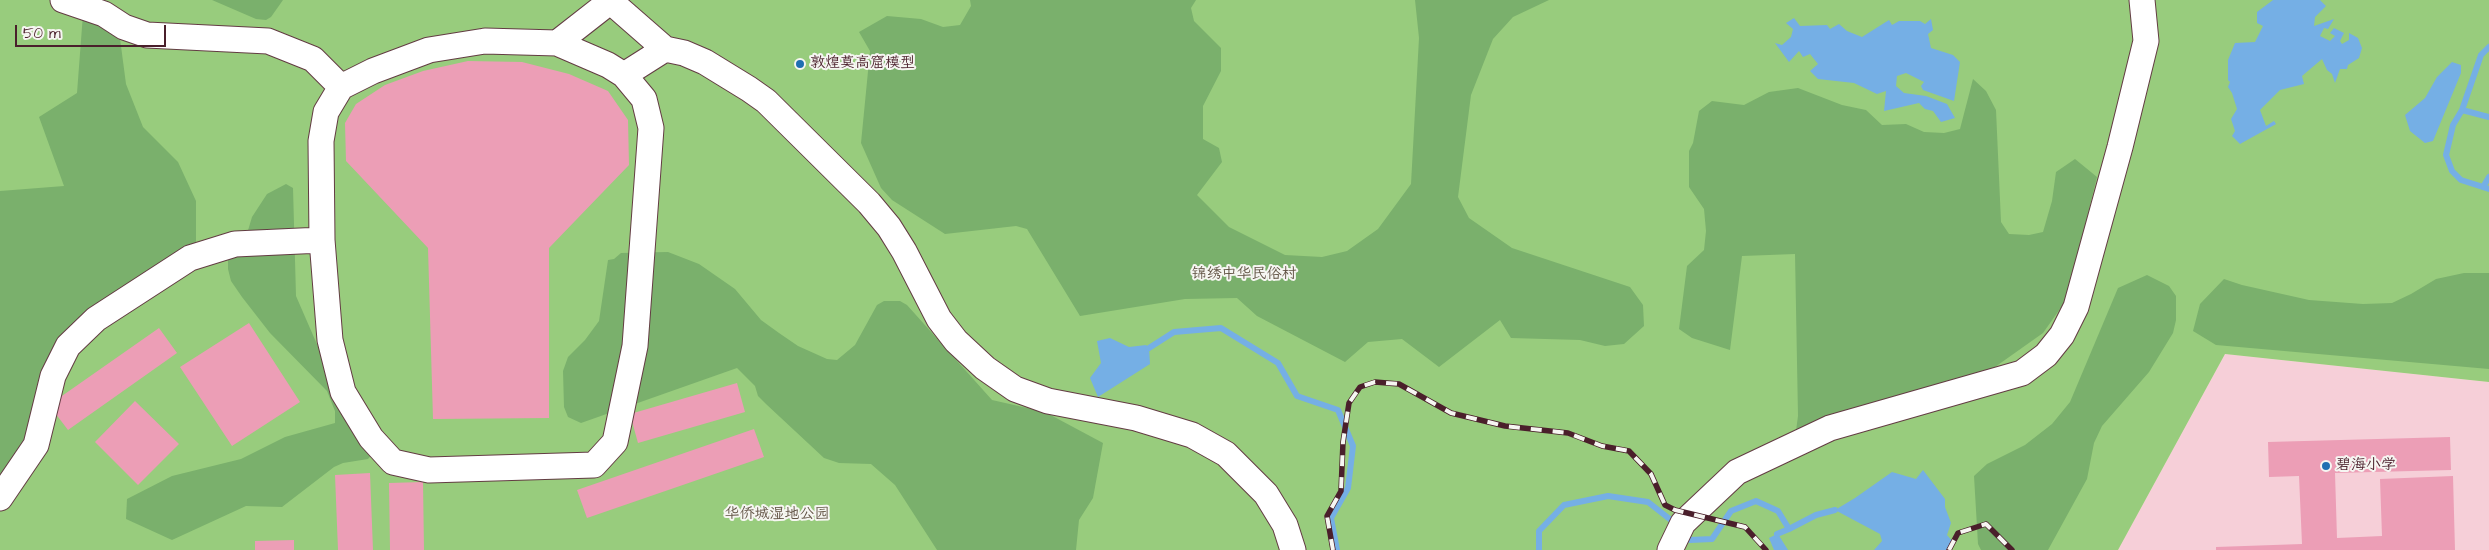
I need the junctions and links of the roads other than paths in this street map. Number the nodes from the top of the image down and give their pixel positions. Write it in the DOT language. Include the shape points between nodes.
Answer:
graph roads {
  1 [pos="63,0"];
  2 [pos="2142,0"];
  3 [pos="610,1"];
  4 [pos="557,43"];
  5 [pos="665,49"];
  6 [pos="624,75"];
  7 [pos="341,87"];
  8 [pos="322,240"];
  9 [pos="0,498"];
  10 [pos="1677,536"];
  11 [pos="1293,550"];
  1 -- 7 [label="street" via="104,14 124,27 147,35 268,41 313,59"];
  2 -- 10 [label="street" via="2146,41 2123,137 2076,307 2062,335 2046,355 2022,373 1830,428 1737,472"];
  3 -- 4 [label="street"];
  3 -- 5 [label="street"];
  4 -- 6 [label="street"];
  4 -- 7 [label="street" via="485,41 429,50"];
  5 -- 6 [label="street"];
  5 -- 11 [label="street" via="705,62 754,93 869,203 904,251 939,319 956,341 985,368 1015,389 1048,401 1136,418 1192,435 1226,454 1266,494 1285,525"];
  6 -- 8 [label="street" via="644,99 651,128 642,262 635,346 615,442 594,465 429,470 393,462 371,438 343,392 330,340"];
  7 -- 8 [label="street" via="326,112 321,141"];
  8 -- 9 [label="street" via="235,244 190,258 96,319 68,346 53,376 36,445"];
}
